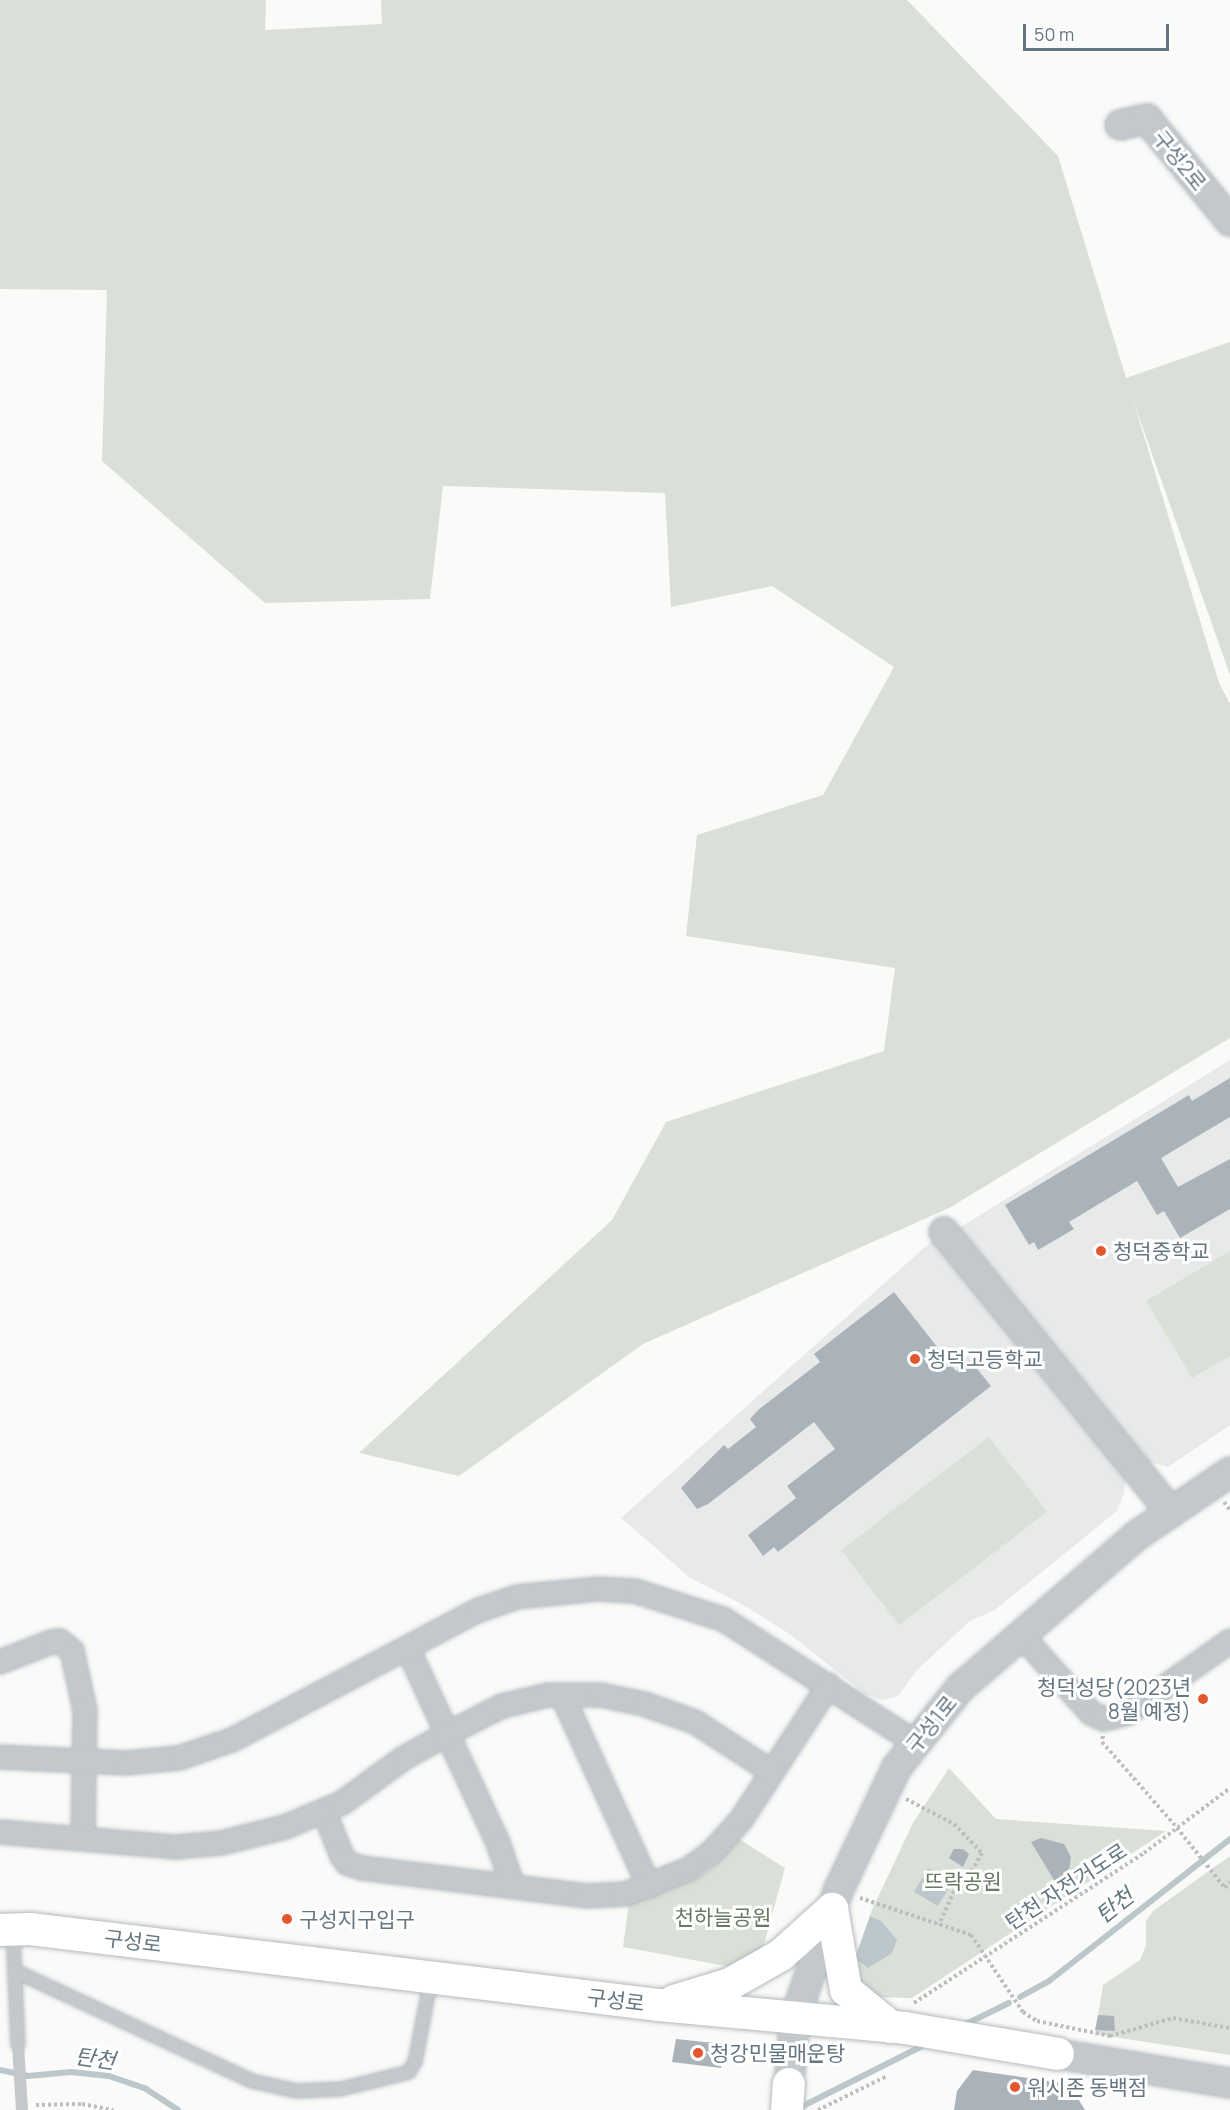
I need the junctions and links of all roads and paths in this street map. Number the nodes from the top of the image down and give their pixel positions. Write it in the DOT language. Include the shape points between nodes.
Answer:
graph roads {
  1 [pos="1120,125"];
  2 [pos="1230,221"];
  3 [pos="944,1232"];
  4 [pos="1230,1472"];
  5 [pos="1171,1512"];
  6 [pos="1021,1635"];
  7 [pos="1230,1641"];
  8 [pos="408,1649"];
  9 [pos="0,1662"];
  10 [pos="829,1685"];
  11 [pos="562,1695"];
  12 [pos="447,1734"];
  13 [pos="1102,1742"];
  14 [pos="916,1743"];
  15 [pos="0,1757"];
  16 [pos="85,1761"];
  17 [pos="772,1772"];
  18 [pos="1230,1788"];
  19 [pos="886,1790"];
  20 [pos="324,1810"];
  21 [pos="0,1833"];
  22 [pos="83,1837"];
  23 [pos="1230,1882"];
  24 [pos="513,1886"];
  25 [pos="649,1886"];
  26 [pos="835,1899"];
  27 [pos="939,1925"];
  28 [pos="6,1930"];
  29 [pos="988,1955"];
  30 [pos="17,1972"];
  31 [pos="431,1978"];
  32 [pos="659,2005"];
  33 [pos="795,2018"];
  34 [pos="903,2019"];
  35 [pos="1230,2028"];
  36 [pos="1058,2054"];
  37 [pos="887,2076"];
  38 [pos="1230,2083"];
  39 [pos="788,2097"];
  40 [pos="26,2108"];
  41 [pos="113,2110"];
  42 [pos="818,2110"];
  1 -- 2 [label="street, 구성2로" via="1147,119"];
  3 -- 5 [label="street"];
  4 -- 5 [label="street, 구성1로"];
  5 -- 6 [label="street, 구성1로" via="1136,1536"];
  6 -- 7 [label="street" via="1091,1713 1104,1719 1128,1713"];
  6 -- 14 [label="street, 구성1로" via="960,1689"];
  8 -- 10 [label="street" via="479,1610 516,1598 565,1590 635,1591 723,1618"];
  8 -- 12 [label="street"];
  8 -- 16 [label="street" via="232,1740 178,1758 126,1763"];
  9 -- 16 [label="street" via="51,1642 60,1641 72,1651 85,1710"];
  10 -- 14 [label="street"];
  10 -- 17 [label="street"];
  11 -- 12 [label="street" via="502,1706"];
  11 -- 17 [label="street" via="601,1695 644,1704 695,1722"];
  11 -- 25 [label="street"];
  12 -- 20 [label="street" via="404,1758 342,1803"];
  12 -- 24 [label="street" via="498,1843"];
  13 -- 23 [label="path, bridge" via="1225,1888"];
  14 -- 19 [label="street, 구성1로" via="897,1767"];
  15 -- 16 [label="street"];
  16 -- 22 [label="street"];
  17 -- 25 [label="street" via="741,1820 712,1852 689,1869"];
  18 -- 29 [label="path, 탄천 자전거도로" via="1143,1853"];
  19 -- 26 [label="street, 구성1로"];
  19 -- 27 [label="path" via="954,1824 982,1853 972,1870 959,1880"];
  20 -- 22 [label="street" via="285,1827 221,1843 176,1847"];
  20 -- 24 [label="street" via="347,1863"];
  21 -- 22 [label="street"];
  24 -- 25 [label="street" via="586,1896 626,1894"];
  26 -- 27 [label="path"];
  26 -- 32 [label="main road" via="781,1955 730,1984"];
  26 -- 33 [label="street, 구성1로"];
  26 -- 34 [label="main road" via="846,1990"];
  27 -- 29 [label="path" via="971,1935"];
  28 -- 30 [label="lane"];
  28 -- 31 [label="main road, 구성로"];
  29 -- 34 [label="path, 탄천 자전거도로"];
  29 -- 35 [label="path" via="1023,2012 1037,2021 1110,2036 1173,2018"];
  30 -- 31 [label="lane" via="252,2081 296,2091 341,2089 409,2072 415,2062"];
  30 -- 40 [label="lane, bridge" via="18,2045"];
  31 -- 32 [label="main road, 구성로"];
  32 -- 33 [label="main road, 구성로"];
  33 -- 34 [label="main road, 구성로"];
  33 -- 39 [label="street, 구성1로"];
  34 -- 36 [label="main road, 구성로"];
  36 -- 38 [label="street, 구성로"];
  37 -- 42 [label="path"];
  40 -- 41 [label="path" via="82,2104"];
}
